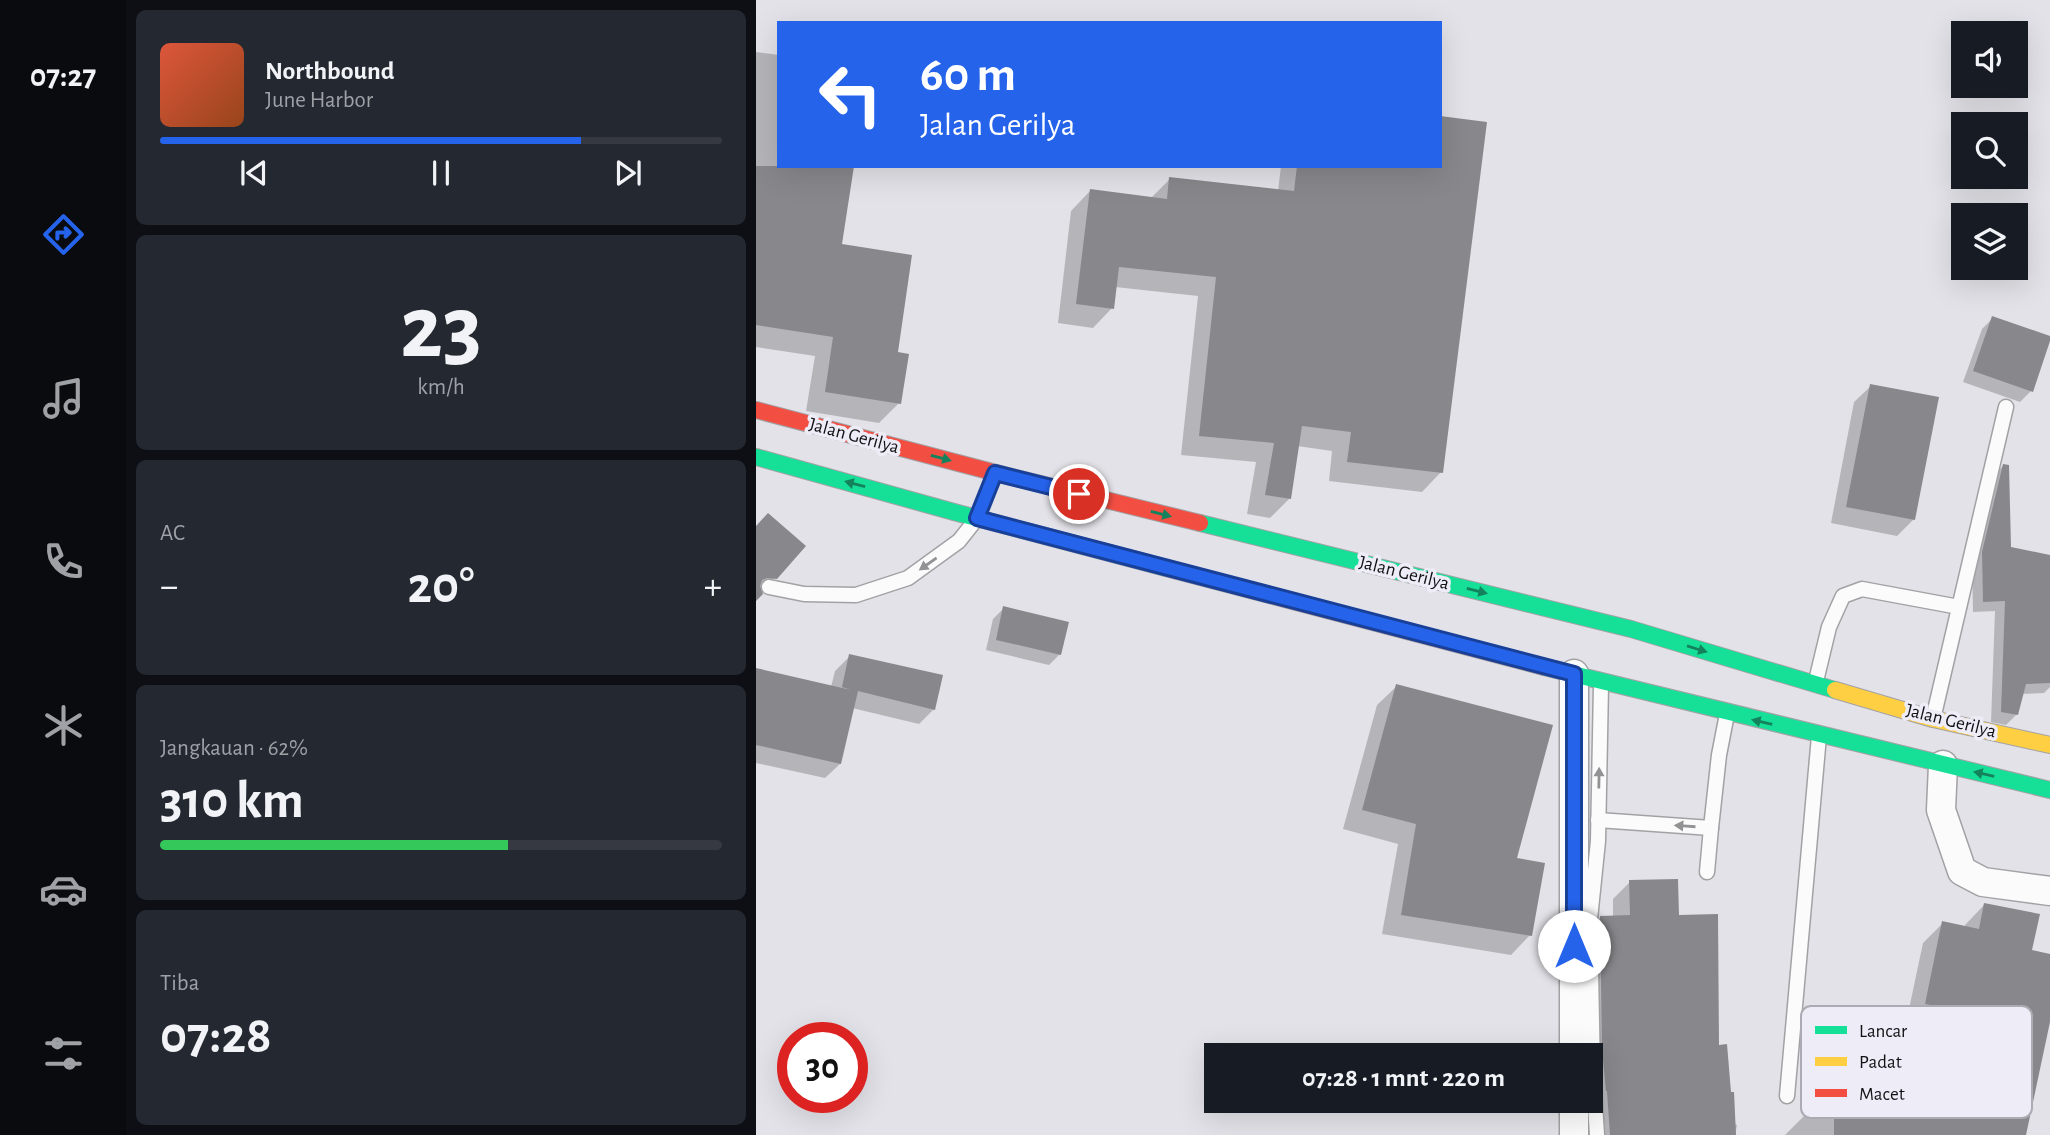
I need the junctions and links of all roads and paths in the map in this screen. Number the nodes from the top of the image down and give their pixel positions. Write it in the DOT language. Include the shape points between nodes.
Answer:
graph roads {
  1 [pos="2006,407"];
  2 [pos="756,410"];
  3 [pos="756,457"];
  4 [pos="979,512"];
  5 [pos="769,587"];
  6 [pos="1959,607"];
  7 [pos="1574,674"];
  8 [pos="1601,682"];
  9 [pos="1815,684"];
  10 [pos="1727,714"];
  11 [pos="1933,719"];
  12 [pos="1819,734"];
  13 [pos="2050,745"];
  14 [pos="1943,765"];
  15 [pos="2050,790"];
  16 [pos="1598,820"];
  17 [pos="1711,828"];
  18 [pos="1707,872"];
  19 [pos="2050,891"];
  20 [pos="1574,1043"];
  21 [pos="1787,1096"];
  22 [pos="1574,1113"];
  23 [pos="1574,1135"];
  24 [pos="1597,1135"];
  1 -- 6 [label="lane"];
  2 -- 9 [label="highway, Jalan Gerilya, one-way" via="993,478 1631,629"];
  4 -- 3 [label="highway, one-way"];
  4 -- 5 [label="lane, one-way" via="960,541 908,578 856,595 804,594"];
  4 -- 7 [label="highway"];
  6 -- 9 [label="lane" via="1862,589 1843,596 1829,627"];
  6 -- 11 [label="lane"];
  7 -- 8 [label="highway"];
  7 -- 20 [label="street"];
  8 -- 10 [label="highway"];
  16 -- 8 [label="lane, one-way"];
  9 -- 11 [label="highway, Jalan Gerilya"];
  12 -- 10 [label="highway, one-way"];
  10 -- 17 [label="lane"];
  11 -- 13 [label="highway, Jalan Gerilya"];
  12 -- 14 [label="highway"];
  12 -- 21 [label="lane"];
  15 -- 14 [label="highway, one-way"];
  14 -- 19 [label="street" via="1941,810 1962,871 1983,882"];
  17 -- 16 [label="lane, one-way"];
  16 -- 24 [label="lane" via="1590,919"];
  17 -- 18 [label="lane"];
  22 -- 23 [label="street"];
}
